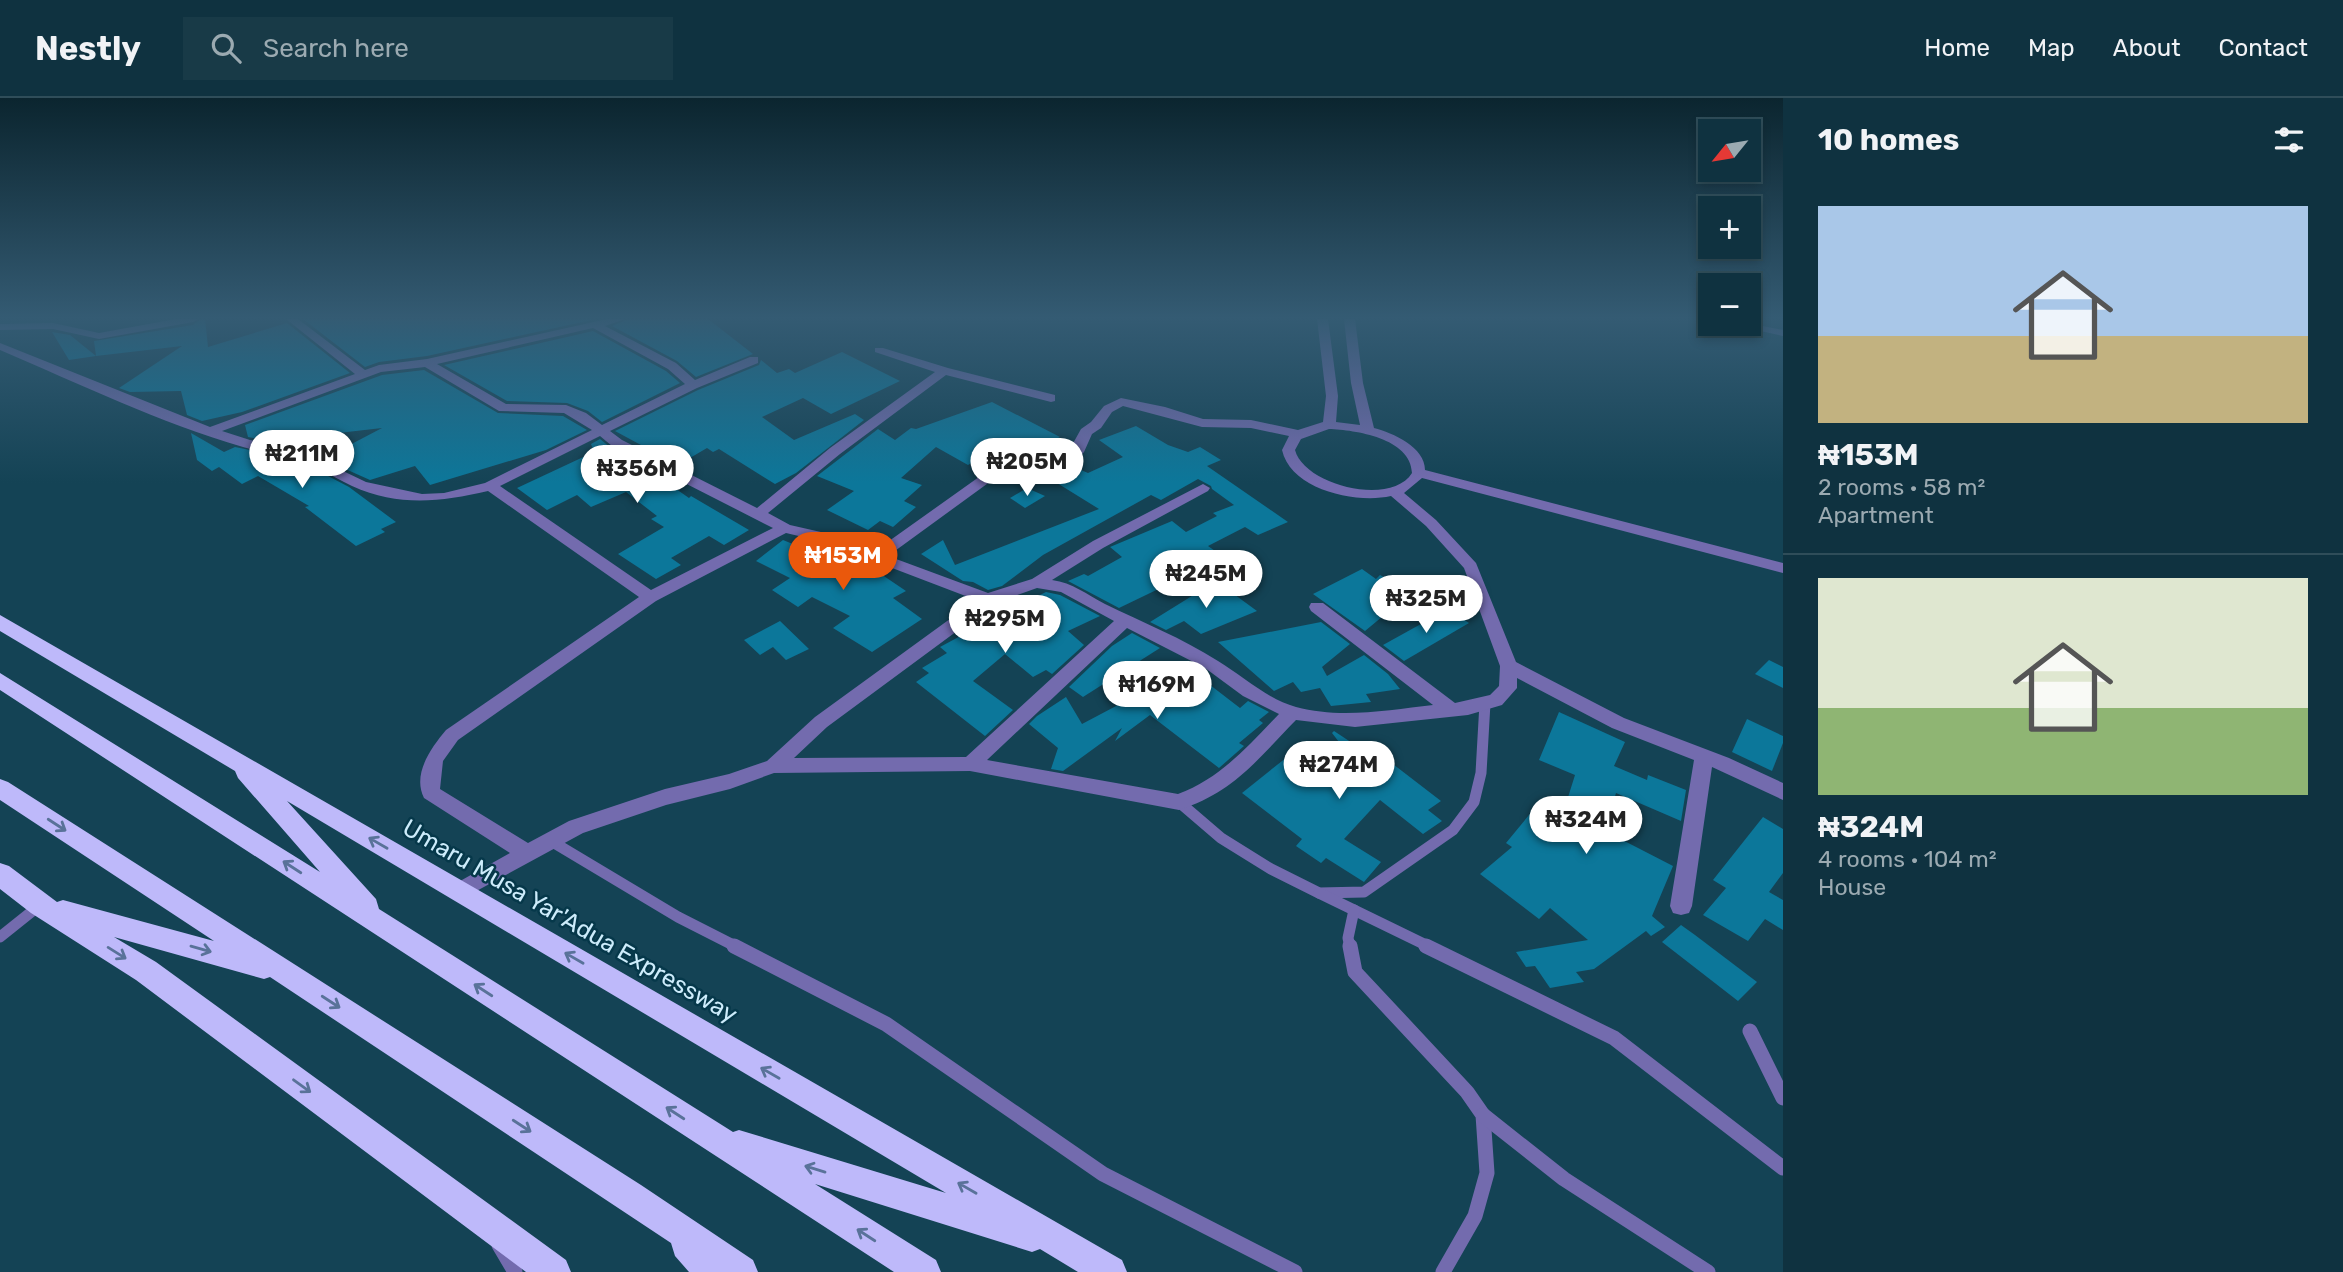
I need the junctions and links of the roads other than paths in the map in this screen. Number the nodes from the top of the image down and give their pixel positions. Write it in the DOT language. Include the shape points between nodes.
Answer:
graph roads {
  1 [pos="68,374"];
  2 [pos="363,374"];
  3 [pos="445,374"];
  4 [pos="681,374"];
  5 [pos="720,374"];
  6 [pos="940,374"];
  7 [pos="955,374"];
  8 [pos="1329,374"];
  9 [pos="1356,374"];
  10 [pos="693,385"];
  11 [pos="1051,398"];
  12 [pos="1329,425"];
  13 [pos="213,430"];
  14 [pos="1368,430"];
  15 [pos="603,431"];
  16 [pos="1297,433"];
  17 [pos="1419,473"];
  18 [pos="490,486"];
  19 [pos="1203,488"];
  20 [pos="1394,492"];
  21 [pos="758,514"];
  22 [pos="785,528"];
  23 [pos="876,558"];
  24 [pos="1783,568"];
  25 [pos="1037,583"];
  26 [pos="650,597"];
  27 [pos="989,600"];
  28 [pos="1317,607"];
  29 [pos="1126,619"];
  30 [pos="0,622"];
  31 [pos="1510,666"];
  32 [pos="0,680"];
  33 [pos="1485,703"];
  34 [pos="1452,710"];
  35 [pos="1292,713"];
  36 [pos="231,756"];
  37 [pos="1704,756"];
  38 [pos="970,764"];
  39 [pos="774,765"];
  40 [pos="0,788"];
  41 [pos="1783,792"];
  42 [pos="1179,802"];
  43 [pos="551,841"];
  44 [pos="527,854"];
  45 [pos="0,874"];
  46 [pos="460,891"];
  47 [pos="1319,893"];
  48 [pos="40,905"];
  49 [pos="1681,906"];
  50 [pos="1354,911"];
  51 [pos="385,927"];
  52 [pos="0,937"];
  53 [pos="286,973"];
  54 [pos="1750,1031"];
  55 [pos="1783,1098"];
  56 [pos="1483,1115"];
  57 [pos="713,1137"];
  58 [pos="1783,1168"];
  59 [pos="485,1221"];
  60 [pos="670,1223"];
  61 [pos="1068,1247"];
  62 [pos="515,1272"];
  63 [pos="554,1272"];
  64 [pos="710,1272"];
  65 [pos="741,1272"];
  66 [pos="924,1272"];
  67 [pos="1110,1272"];
  68 [pos="1295,1272"];
  69 [pos="1443,1272"];
  70 [pos="1708,1272"];
  1 -- 13 [label="street"];
  2 -- 13 [label="street"];
  3 -- 15 [label="street" via="503,408 566,409"];
  4 -- 10 [label="street"];
  5 -- 10 [label="street"];
  6 -- 21 [label="street"];
  7 -- 11 [label="street"];
  8 -- 12 [label="street"];
  9 -- 14 [label="street"];
  10 -- 15 [label="street"];
  12 -- 14 [label="street"];
  12 -- 16 [label="street"];
  13 -- 18 [label="street" via="247,444 290,451 361,485 393,494 444,497"];
  14 -- 17 [label="street" via="1403,446 1414,457"];
  15 -- 18 [label="street"];
  15 -- 21 [label="street" via="617,443"];
  16 -- 20 [label="street" via="1289,442 1289,453 1309,476 1351,492"];
  16 -- 23 [label="street" via="1251,424 1202,423 1121,402 1086,432 1070,459 998,470"];
  17 -- 20 [label="street" via="1409,487"];
  17 -- 24 [label="street"];
  18 -- 26 [label="street"];
  19 -- 25 [label="street"];
  20 -- 31 [label="street" via="1471,566"];
  21 -- 22 [label="street"];
  22 -- 23 [label="street" via="829,538"];
  22 -- 26 [label="street"];
  23 -- 27 [label="street"];
  25 -- 27 [label="street"];
  25 -- 29 [label="street" via="1065,587"];
  26 -- 44 [label="street" via="452,735 436,756 428,776 431,793"];
  27 -- 39 [label="street" via="821,722"];
  28 -- 34 [label="street"];
  29 -- 35 [label="street"];
  29 -- 38 [label="street"];
  30 -- 36 [label="highway, Umaru Musa Yar'Adua Expressway"];
  31 -- 33 [label="street" via="1508,688"];
  31 -- 37 [label="street" via="1618,723"];
  51 -- 32 [label="highway, one-way"];
  33 -- 34 [label="street"];
  33 -- 47 [label="lane" via="1475,802 1453,830 1364,892"];
  34 -- 35 [label="street" via="1355,720"];
  35 -- 42 [label="street" via="1229,777"];
  46 -- 36 [label="highway, Umaru Musa Yar'Adua Expressway, one-way"];
  36 -- 51 [label="highway"];
  37 -- 41 [label="street"];
  37 -- 49 [label="street"];
  38 -- 39 [label="street"];
  38 -- 42 [label="street"];
  39 -- 43 [label="street" via="576,827"];
  40 -- 53 [label="highway, one-way"];
  42 -- 47 [label="lane" via="1221,838"];
  43 -- 44 [label="street"];
  43 -- 68 [label="lane" via="678,917 886,1024 1103,1174"];
  44 -- 46 [label="street"];
  45 -- 48 [label="highway"];
  61 -- 46 [label="highway, Umaru Musa Yar'Adua Expressway, one-way"];
  47 -- 50 [label="lane"];
  48 -- 52 [label="lane"];
  48 -- 53 [label="highway, one-way"];
  48 -- 59 [label="highway, one-way" via="146,971"];
  50 -- 56 [label="lane" via="1348,937 1355,972"];
  50 -- 58 [label="lane" via="1614,1038"];
  57 -- 51 [label="highway, one-way"];
  53 -- 60 [label="highway, one-way"];
  54 -- 55 [label="lane"];
  56 -- 69 [label="lane" via="1487,1173 1475,1216"];
  56 -- 70 [label="lane" via="1565,1182"];
  61 -- 57 [label="highway, one-way"];
  66 -- 57 [label="highway, one-way"];
  59 -- 62 [label="lane"];
  59 -- 63 [label="highway"];
  60 -- 64 [label="highway"];
  60 -- 65 [label="highway"];
  61 -- 67 [label="highway, Umaru Musa Yar'Adua Expressway"];
}
